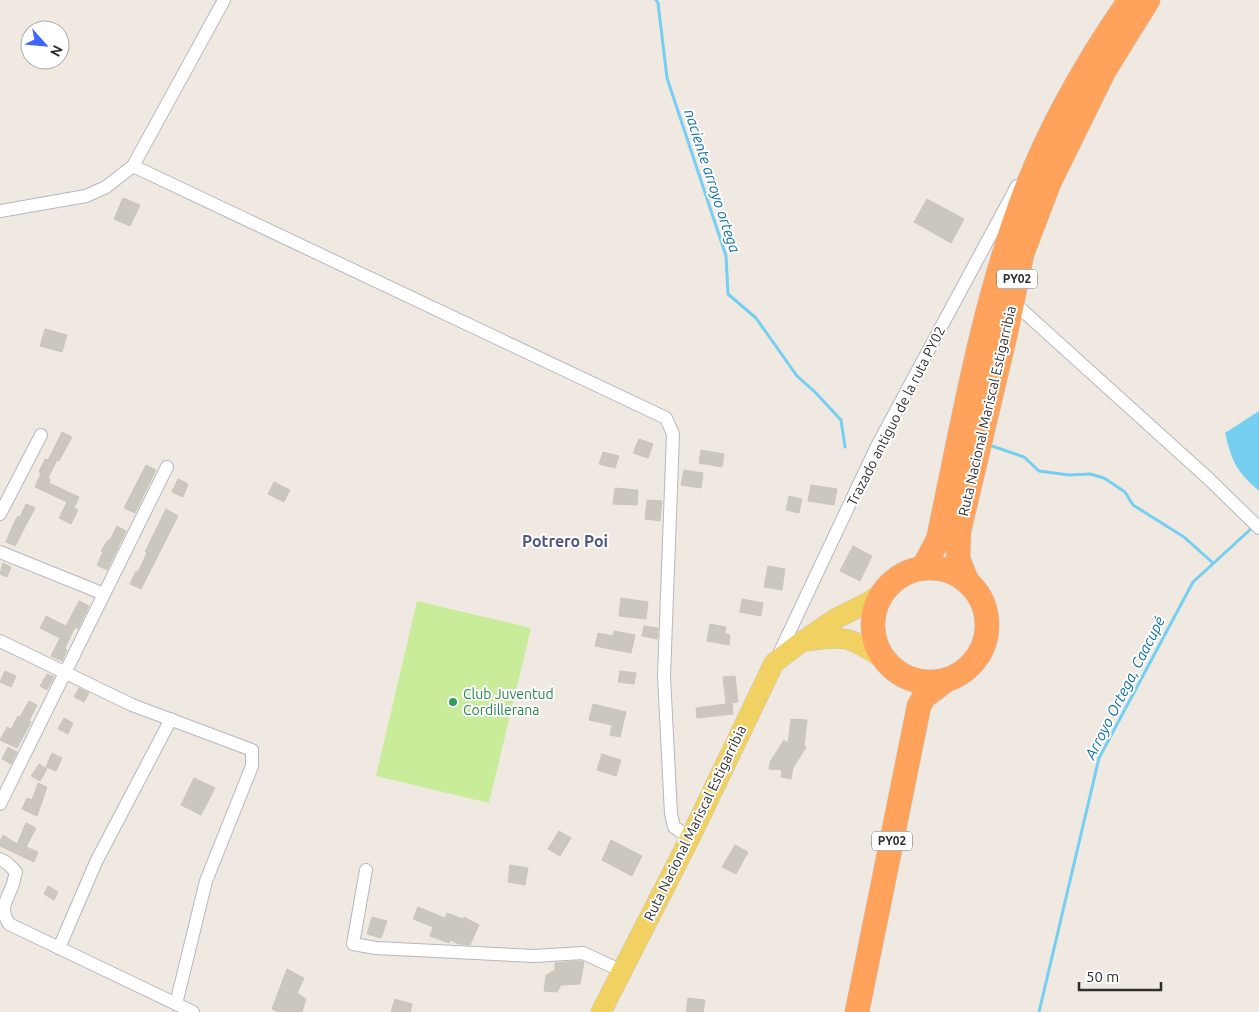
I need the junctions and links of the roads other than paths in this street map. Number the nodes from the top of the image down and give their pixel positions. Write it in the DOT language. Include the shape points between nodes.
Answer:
graph roads {
  1 [pos="224,0"];
  2 [pos="1130,0"];
  3 [pos="1148,0"];
  4 [pos="133,166"];
  5 [pos="1024,173"];
  6 [pos="0,210"];
  7 [pos="1012,301"];
  8 [pos="41,435"];
  9 [pos="168,467"];
  10 [pos="1,509"];
  11 [pos="1259,528"];
  12 [pos="0,552"];
  13 [pos="923,568"];
  14 [pos="966,581"];
  15 [pos="883,592"];
  16 [pos="104,594"];
  17 [pos="0,641"];
  18 [pos="800,643"];
  19 [pos="882,658"];
  20 [pos="774,663"];
  21 [pos="66,672"];
  22 [pos="901,676"];
  23 [pos="945,681"];
  24 [pos="171,719"];
  25 [pos="0,804"];
  26 [pos="690,838"];
  27 [pos="0,859"];
  28 [pos="366,870"];
  29 [pos="59,948"];
  30 [pos="622,971"];
  31 [pos="176,1004"];
  32 [pos="193,1012"];
  33 [pos="601,1012"];
  34 [pos="843,1012"];
  35 [pos="857,1012"];
  1 -- 4 [label="street"];
  2 -- 13 [label="highway, Ruta Nacional Mariscal Estigarribia / PY02" via="1106,34 1064,107 1020,205 983,328 938,540"];
  3 -- 7 [label="highway, Ruta Nacional Mariscal Estigarribia / PY02" via="1104,71 1049,183 1022,254"];
  4 -- 6 [label="street" via="106,187 86,196"];
  4 -- 26 [label="street" via="666,418 673,434 664,676 671,814 674,827"];
  5 -- 20 [label="street, Trazado antiguo de la ruta PY02" via="877,446"];
  7 -- 11 [label="street"];
  7 -- 14 [label="highway, Ruta Nacional Mariscal Estigarribia / PY02" via="959,531 958,559"];
  8 -- 10 [label="street"];
  9 -- 16 [label="street"];
  12 -- 16 [label="street"];
  13 -- 14 [label="highway, PY02" via="939,568"];
  13 -- 15 [label="highway, PY02" via="894,580"];
  14 -- 23 [label="highway, PY02" via="979,596 986,613 986,632 981,651 970,666"];
  15 -- 18 [label="main road, Ruta Nacional Mariscal Estigarribia"];
  15 -- 19 [label="highway, PY02" via="874,613 873,636"];
  16 -- 21 [label="street"];
  17 -- 21 [label="street"];
  18 -- 19 [label="main road" via="842,637"];
  18 -- 20 [label="main road, Ruta Nacional Mariscal Estigarribia"];
  19 -- 22 [label="highway, PY02"];
  20 -- 26 [label="main road, Ruta Nacional Mariscal Estigarribia"];
  21 -- 24 [label="street"];
  21 -- 25 [label="street"];
  22 -- 23 [label="highway, PY02" via="921,682"];
  22 -- 34 [label="highway, PY02" via="905,710"];
  23 -- 35 [label="highway, PY02" via="919,706"];
  24 -- 29 [label="street" via="96,862"];
  24 -- 31 [label="street" via="252,750 252,766 206,881"];
  26 -- 30 [label="main road, Ruta Nacional Mariscal Estigarribia"];
  27 -- 29 [label="street" via="16,872 4,902 3,915 9,924"];
  28 -- 30 [label="street" via="353,944 534,956 583,953"];
  29 -- 31 [label="street"];
  30 -- 33 [label="main road, Ruta Nacional Mariscal Estigarribia"];
  31 -- 32 [label="street"];
}
